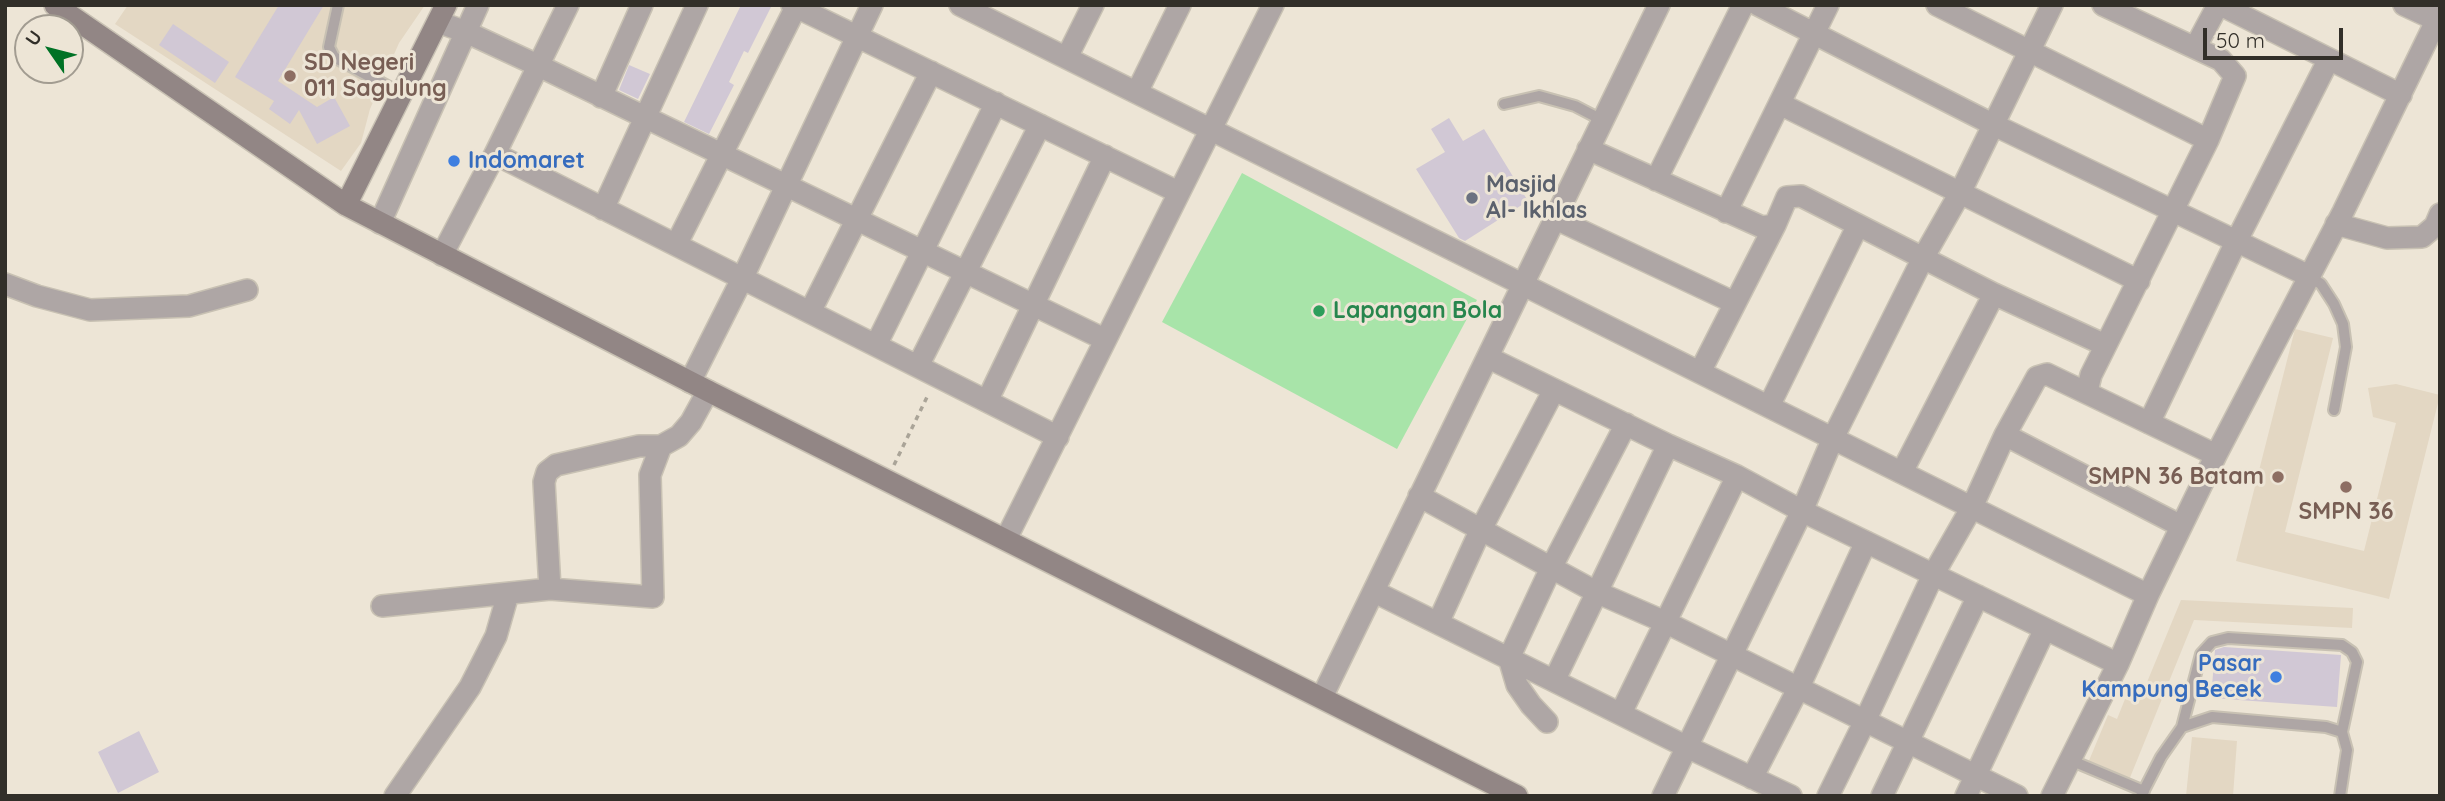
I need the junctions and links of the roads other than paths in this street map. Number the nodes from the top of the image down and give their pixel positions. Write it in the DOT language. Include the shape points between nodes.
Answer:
graph roads {
  1 [pos="55,5"];
  2 [pos="338,5"];
  3 [pos="478,5"];
  4 [pos="568,5"];
  5 [pos="642,5"];
  6 [pos="697,5"];
  7 [pos="872,5"];
  8 [pos="960,5"];
  9 [pos="1093,5"];
  10 [pos="1180,5"];
  11 [pos="1273,5"];
  12 [pos="1659,5"];
  13 [pos="1743,5"];
  14 [pos="1758,5"];
  15 [pos="1828,5"];
  16 [pos="1937,5"];
  17 [pos="2052,5"];
  18 [pos="2103,5"];
  19 [pos="2219,5"];
  20 [pos="2404,5"];
  21 [pos="794,6"];
  22 [pos="2130,11"];
  23 [pos="442,14"];
  24 [pos="2438,17"];
  25 [pos="466,32"];
  26 [pos="1815,36"];
  27 [pos="857,37"];
  28 [pos="2195,48"];
  29 [pos="2029,50"];
  30 [pos="1067,57"];
  31 [pos="2329,59"];
  32 [pos="537,65"];
  33 [pos="931,72"];
  34 [pos="1138,92"];
  35 [pos="2401,95"];
  36 [pos="601,97"];
  37 [pos="398,102"];
  38 [pos="996,103"];
  39 [pos="1504,104"];
  40 [pos="1780,104"];
  41 [pos="644,117"];
  42 [pos="1602,120"];
  43 [pos="424,122"];
  44 [pos="1040,125"];
  45 [pos="1994,125"];
  46 [pos="1210,128"];
  47 [pos="2208,140"];
  48 [pos="1588,149"];
  49 [pos="721,154"];
  50 [pos="495,155"];
  51 [pos="1105,156"];
  52 [pos="1656,180"];
  53 [pos="786,185"];
  54 [pos="1178,192"];
  55 [pos="1960,193"];
  56 [pos="346,205"];
  57 [pos="603,209"];
  58 [pos="2172,210"];
  59 [pos="1726,212"];
  60 [pos="2440,214"];
  61 [pos="1554,218"];
  62 [pos="856,219"];
  63 [pos="380,223"];
  64 [pos="2336,224"];
  65 [pos="1775,225"];
  66 [pos="1858,225"];
  67 [pos="2236,242"];
  68 [pos="676,245"];
  69 [pos="922,250"];
  70 [pos="442,255"];
  71 [pos="1923,258"];
  72 [pos="964,271"];
  73 [pos="2309,276"];
  74 [pos="742,279"];
  75 [pos="2138,281"];
  76 [pos="1522,283"];
  77 [pos="5,284"];
  78 [pos="247,290"];
  79 [pos="1994,294"];
  80 [pos="1735,303"];
  81 [pos="1033,304"];
  82 [pos="810,312"];
  83 [pos="1104,339"];
  84 [pos="876,345"];
  85 [pos="2105,345"];
  86 [pos="1489,358"];
  87 [pos="918,366"];
  88 [pos="1700,372"];
  89 [pos="699,386"];
  90 [pos="1554,390"];
  91 [pos="2087,391"];
  92 [pos="987,401"];
  93 [pos="1769,406"];
  94 [pos="2334,410"];
  95 [pos="2149,423"];
  96 [pos="1626,424"];
  97 [pos="2006,435"];
  98 [pos="1058,437"];
  99 [pos="1833,438"];
  100 [pos="1668,445"];
  101 [pos="661,446"];
  102 [pos="2216,455"];
  103 [pos="1902,472"];
  104 [pos="1737,476"];
  105 [pos="1419,496"];
  106 [pos="1972,507"];
  107 [pos="1802,511"];
  108 [pos="2181,526"];
  109 [pos="1480,531"];
  110 [pos="1006,538"];
  111 [pos="1866,542"];
  112 [pos="1551,568"];
  113 [pos="1933,575"];
  114 [pos="550,589"];
  115 [pos="1375,592"];
  116 [pos="1596,592"];
  117 [pos="508,594"];
  118 [pos="2148,595"];
  119 [pos="1978,596"];
  120 [pos="382,607"];
  121 [pos="1665,622"];
  122 [pos="1438,623"];
  123 [pos="2045,629"];
  124 [pos="1732,655"];
  125 [pos="1509,658"];
  126 [pos="2118,664"];
  127 [pos="1554,681"];
  128 [pos="1798,689"];
  129 [pos="1322,696"];
  130 [pos="1621,712"];
  131 [pos="1866,721"];
  132 [pos="1548,722"];
  133 [pos="2182,727"];
  134 [pos="2342,732"];
  135 [pos="1907,743"];
  136 [pos="1687,747"];
  137 [pos="2070,760"];
  138 [pos="1752,778"];
  139 [pos="1971,786"];
  140 [pos="2143,793"];
  141 [pos="395,796"];
  142 [pos="1517,796"];
  143 [pos="1663,796"];
  144 [pos="1791,796"];
  145 [pos="1828,796"];
  146 [pos="1882,796"];
  147 [pos="2017,796"];
  148 [pos="2052,796"];
  149 [pos="2340,796"];
  1 -- 56 [label="street"];
  2 -- 37 [label="lane" via="329,47 334,57"];
  3 -- 25 [label="street"];
  4 -- 32 [label="street"];
  5 -- 36 [label="street"];
  6 -- 41 [label="street"];
  7 -- 27 [label="street"];
  8 -- 30 [label="street"];
  9 -- 30 [label="street"];
  10 -- 34 [label="street"];
  11 -- 46 [label="street"];
  12 -- 42 [label="street"];
  13 -- 52 [label="street"];
  14 -- 26 [label="street"];
  15 -- 26 [label="street"];
  16 -- 29 [label="street"];
  17 -- 29 [label="street"];
  18 -- 22 [label="street"];
  19 -- 28 [label="street"];
  19 -- 31 [label="street"];
  20 -- 24 [label="street"];
  21 -- 27 [label="street"];
  21 -- 49 [label="street"];
  22 -- 28 [label="street"];
  23 -- 25 [label="street"];
  23 -- 37 [label="street"];
  24 -- 35 [label="street"];
  25 -- 32 [label="street"];
  25 -- 43 [label="street"];
  26 -- 40 [label="street"];
  26 -- 45 [label="street"];
  27 -- 33 [label="street"];
  27 -- 53 [label="street"];
  28 -- 47 [label="street" via="2221,60 2235,76"];
  29 -- 45 [label="street"];
  29 -- 47 [label="street"];
  30 -- 34 [label="street"];
  31 -- 35 [label="street"];
  31 -- 67 [label="street"];
  32 -- 36 [label="street"];
  32 -- 50 [label="street"];
  33 -- 38 [label="street"];
  33 -- 62 [label="street"];
  34 -- 46 [label="street"];
  35 -- 64 [label="street"];
  36 -- 41 [label="street"];
  37 -- 43 [label="street"];
  37 -- 56 [label="street"];
  38 -- 44 [label="street"];
  38 -- 69 [label="street"];
  39 -- 42 [label="lane" via="1539,96"];
  40 -- 55 [label="street"];
  40 -- 59 [label="street"];
  41 -- 49 [label="street"];
  41 -- 57 [label="street"];
  42 -- 48 [label="street"];
  43 -- 63 [label="street"];
  44 -- 51 [label="street"];
  44 -- 72 [label="street"];
  45 -- 55 [label="street"];
  45 -- 58 [label="street"];
  46 -- 54 [label="street"];
  46 -- 76 [label="street"];
  47 -- 58 [label="street"];
  48 -- 52 [label="street"];
  48 -- 61 [label="street"];
  49 -- 53 [label="street"];
  49 -- 68 [label="street"];
  50 -- 57 [label="street"];
  50 -- 70 [label="street"];
  51 -- 54 [label="street"];
  51 -- 81 [label="street"];
  52 -- 59 [label="street"];
  53 -- 62 [label="street"];
  53 -- 74 [label="street"];
  54 -- 83 [label="street"];
  55 -- 71 [label="street"];
  55 -- 75 [label="street"];
  56 -- 63 [label="street"];
  57 -- 68 [label="street"];
  58 -- 67 [label="street"];
  58 -- 75 [label="street"];
  59 -- 65 [label="street" via="1762,227"];
  60 -- 64 [label="street" via="2422,237 2387,238"];
  61 -- 76 [label="street"];
  61 -- 80 [label="street"];
  62 -- 69 [label="street"];
  62 -- 82 [label="street"];
  63 -- 70 [label="street"];
  64 -- 73 [label="street"];
  65 -- 66 [label="street" via="1787,197 1801,196"];
  65 -- 80 [label="street"];
  66 -- 71 [label="street"];
  66 -- 93 [label="street"];
  67 -- 73 [label="street"];
  67 -- 95 [label="street"];
  68 -- 74 [label="street"];
  69 -- 72 [label="street"];
  69 -- 84 [label="street"];
  70 -- 89 [label="street"];
  71 -- 79 [label="street"];
  71 -- 99 [label="street"];
  72 -- 81 [label="street"];
  72 -- 87 [label="street"];
  73 -- 94 [label="lane" via="2320,284 2343,324 2346,346"];
  73 -- 102 [label="street"];
  74 -- 82 [label="street"];
  74 -- 89 [label="street"];
  75 -- 85 [label="street"];
  76 -- 86 [label="street"];
  76 -- 88 [label="street"];
  77 -- 78 [label="street" via="90,310 189,306"];
  79 -- 85 [label="street"];
  79 -- 103 [label="street"];
  80 -- 88 [label="street"];
  81 -- 83 [label="street"];
  81 -- 92 [label="street"];
  82 -- 84 [label="street"];
  83 -- 98 [label="street"];
  84 -- 87 [label="street"];
  85 -- 91 [label="street"];
  86 -- 90 [label="street"];
  86 -- 105 [label="street"];
  87 -- 92 [label="street"];
  88 -- 93 [label="street"];
  89 -- 101 [label="street" via="691,422"];
  89 -- 110 [label="street"];
  90 -- 96 [label="street"];
  90 -- 109 [label="street"];
  91 -- 95 [label="street"];
  91 -- 97 [label="street" via="2047,374 2037,377"];
  92 -- 98 [label="street"];
  93 -- 99 [label="street"];
  95 -- 102 [label="street"];
  96 -- 100 [label="street"];
  96 -- 112 [label="street"];
  97 -- 106 [label="street"];
  97 -- 108 [label="street"];
  98 -- 110 [label="street"];
  99 -- 103 [label="street"];
  99 -- 107 [label="street"];
  100 -- 104 [label="street"];
  100 -- 116 [label="street"];
  101 -- 114 [label="street" via="639,446 547,471"];
  101 -- 114 [label="street" via="650,475 654,596"];
  102 -- 108 [label="street"];
  103 -- 106 [label="street"];
  104 -- 107 [label="street"];
  104 -- 121 [label="street"];
  105 -- 109 [label="street"];
  105 -- 115 [label="street"];
  106 -- 113 [label="street"];
  106 -- 118 [label="street"];
  107 -- 111 [label="street"];
  107 -- 124 [label="street"];
  108 -- 118 [label="street"];
  109 -- 112 [label="street"];
  109 -- 122 [label="street"];
  110 -- 129 [label="street"];
  111 -- 113 [label="street"];
  111 -- 128 [label="street"];
  112 -- 116 [label="street"];
  112 -- 125 [label="street"];
  113 -- 119 [label="street"];
  113 -- 131 [label="street"];
  114 -- 117 [label="street"];
  115 -- 122 [label="street"];
  115 -- 129 [label="street"];
  116 -- 121 [label="street"];
  116 -- 127 [label="street"];
  117 -- 120 [label="street"];
  117 -- 141 [label="street" via="496,636 470,687"];
  118 -- 126 [label="street"];
  119 -- 123 [label="street"];
  119 -- 135 [label="street"];
  121 -- 124 [label="street"];
  121 -- 130 [label="street"];
  122 -- 125 [label="street"];
  123 -- 126 [label="street"];
  123 -- 139 [label="street"];
  124 -- 128 [label="street"];
  124 -- 136 [label="street"];
  125 -- 127 [label="street"];
  125 -- 132 [label="street" via="1517,685"];
  126 -- 137 [label="street"];
  127 -- 130 [label="street"];
  128 -- 131 [label="street"];
  128 -- 138 [label="street"];
  129 -- 142 [label="street"];
  130 -- 136 [label="street"];
  131 -- 135 [label="street"];
  131 -- 145 [label="street"];
  133 -- 134 [label="lane" via="2212,717"];
  133 -- 134 [label="lane" via="2201,654 2212,642 2228,638 2342,645 2352,652 2357,662"];
  133 -- 140 [label="lane"];
  134 -- 149 [label="lane" via="2347,750"];
  135 -- 139 [label="street"];
  135 -- 146 [label="street"];
  136 -- 138 [label="street"];
  136 -- 143 [label="street"];
  137 -- 140 [label="lane"];
  137 -- 148 [label="street"];
  138 -- 144 [label="street"];
  139 -- 147 [label="street"];
}
